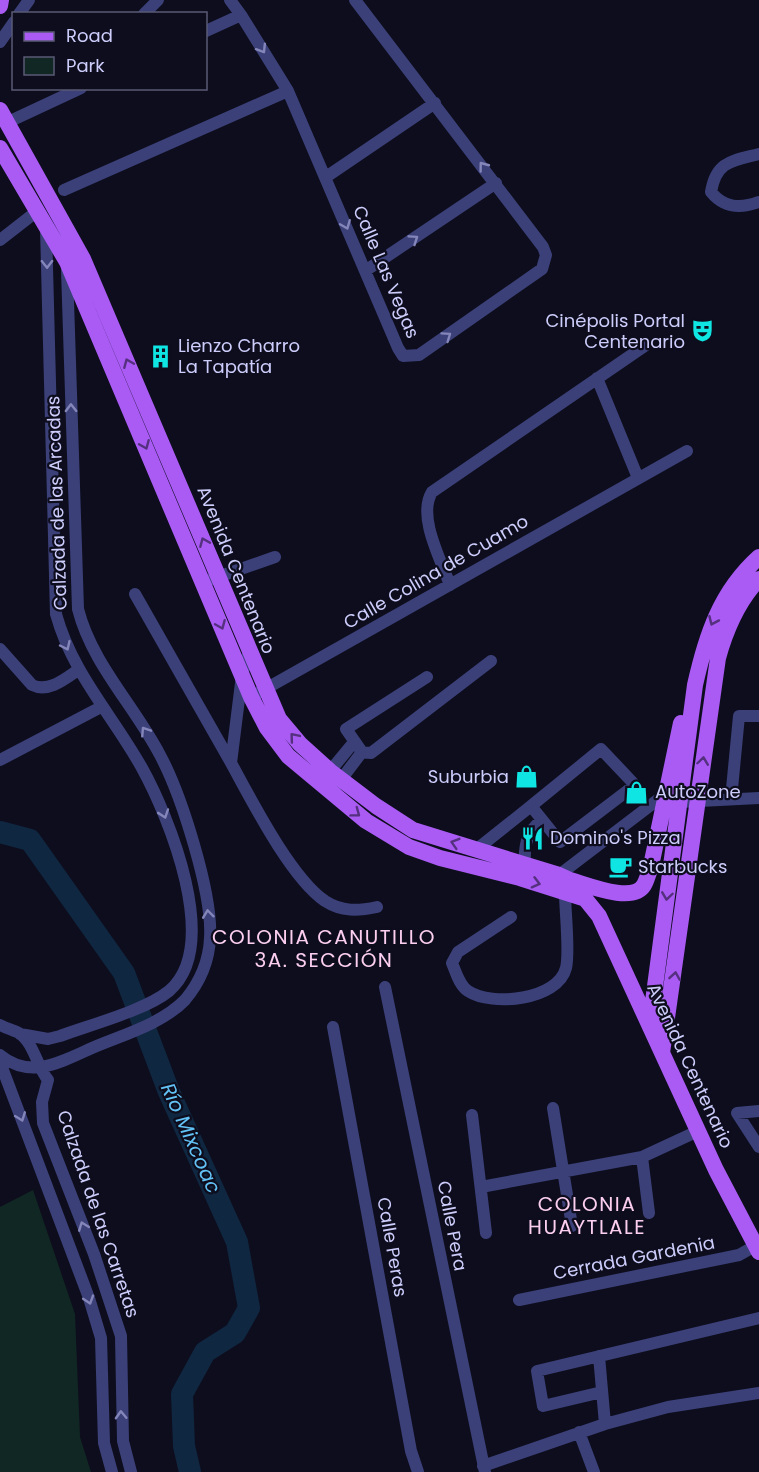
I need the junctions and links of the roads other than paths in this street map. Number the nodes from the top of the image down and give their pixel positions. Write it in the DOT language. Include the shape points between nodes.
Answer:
graph roads {
  1 [pos="1,0"];
  2 [pos="158,0"];
  3 [pos="230,0"];
  4 [pos="355,0"];
  5 [pos="0,6"];
  6 [pos="146,12"];
  7 [pos="241,15"];
  8 [pos="12,25"];
  9 [pos="207,31"];
  10 [pos="0,42"];
  11 [pos="77,90"];
  12 [pos="288,91"];
  13 [pos="435,103"];
  14 [pos="3,116"];
  15 [pos="0,148"];
  16 [pos="759,154"];
  17 [pos="326,177"];
  18 [pos="496,183"];
  19 [pos="64,190"];
  20 [pos="759,202"];
  21 [pos="53,207"];
  22 [pos="36,212"];
  23 [pos="46,229"];
  24 [pos="67,230"];
  25 [pos="0,240"];
  26 [pos="67,262"];
  27 [pos="365,271"];
  28 [pos="646,345"];
  29 [pos="597,378"];
  30 [pos="687,451"];
  31 [pos="638,478"];
  32 [pos="52,555"];
  33 [pos="75,555"];
  34 [pos="275,557"];
  35 [pos="759,557"];
  36 [pos="219,577"];
  37 [pos="759,579"];
  38 [pos="203,583"];
  39 [pos="450,585"];
  40 [pos="737,593"];
  41 [pos="135,594"];
  42 [pos="0,649"];
  43 [pos="249,652"];
  44 [pos="492,661"];
  45 [pos="78,670"];
  46 [pos="242,675"];
  47 [pos="426,677"];
  48 [pos="258,694"];
  49 [pos="101,707"];
  50 [pos="759,716"];
  51 [pos="354,742"];
  52 [pos="362,752"];
  53 [pos="0,760"];
  54 [pos="231,763"];
  55 [pos="330,782"];
  56 [pos="759,798"];
  57 [pos="672,799"];
  58 [pos="731,799"];
  59 [pos="697,801"];
  60 [pos="531,806"];
  61 [pos="542,820"];
  62 [pos="477,849"];
  63 [pos="525,863"];
  64 [pos="565,882"];
  65 [pos="377,907"];
  66 [pos="511,917"];
  67 [pos="385,987"];
  68 [pos="0,1025"];
  69 [pos="650,1025"];
  70 [pos="333,1027"];
  71 [pos="20,1034"];
  72 [pos="662,1054"];
  73 [pos="0,1055"];
  74 [pos="0,1062"];
  75 [pos="39,1069"];
  76 [pos="553,1108"];
  77 [pos="759,1111"];
  78 [pos="472,1115"];
  79 [pos="698,1131"];
  80 [pos="759,1148"];
  81 [pos="642,1157"];
  82 [pos="565,1172"];
  83 [pos="481,1187"];
  84 [pos="649,1213"];
  85 [pos="572,1226"];
  86 [pos="486,1233"];
  87 [pos="756,1241"];
  88 [pos="519,1300"];
  89 [pos="759,1318"];
  90 [pos="598,1356"];
  91 [pos="602,1392"];
  92 [pos="759,1393"];
  93 [pos="605,1424"];
  94 [pos="579,1432"];
  95 [pos="484,1469"];
  96 [pos="112,1472"];
  97 [pos="131,1472"];
  98 [pos="418,1472"];
  99 [pos="594,1472"];
  1 -- 5 [label="main road"];
  2 -- 6 [label="street"];
  3 -- 7 [label="street, Calle Las Vegas"];
  4 -- 13 [label="street, Calle Las Vegas"];
  7 -- 9 [label="street"];
  7 -- 12 [label="street, Calle Las Vegas, one-way"];
  8 -- 10 [label="street"];
  11 -- 14 [label="street"];
  12 -- 17 [label="street, Calle Las Vegas"];
  12 -- 19 [label="street"];
  13 -- 17 [label="street"];
  18 -- 13 [label="street, Calle Las Vegas, one-way"];
  14 -- 21 [label="main road, Avenida Centenario"];
  15 -- 22 [label="main road, Avenida Centenario"];
  16 -- 20 [label="street" via="729,162 714,174 711,192 733,207"];
  17 -- 27 [label="street, Calle Las Vegas, one-way"];
  27 -- 18 [label="street, one-way"];
  27 -- 18 [label="street, Calle Las Vegas, one-way" via="398,348 404,356 420,356 542,269 545,263 543,247"];
  21 -- 23 [label="street, Calzada de las Arcadas"];
  21 -- 24 [label="main road, Avenida Centenario"];
  22 -- 23 [label="main road, Avenida Centenario"];
  22 -- 25 [label="street"];
  23 -- 26 [label="main road, Avenida Centenario"];
  23 -- 32 [label="street, Calzada de las Arcadas, one-way"];
  24 -- 26 [label="street, Calzada de las Arcadas"];
  36 -- 24 [label="main road, Avenida Centenario, one-way"];
  33 -- 26 [label="street, Calzada de las Arcadas, one-way"];
  26 -- 38 [label="main road, Avenida Centenario, one-way"];
  28 -- 29 [label="street"];
  29 -- 31 [label="street"];
  29 -- 39 [label="street" via="432,492 426,501 426,516"];
  30 -- 31 [label="street, Calle Colina de Cuamo"];
  31 -- 39 [label="street, Calle Colina de Cuamo"];
  32 -- 33 [label="street"];
  32 -- 45 [label="street, Calzada de las Arcadas, one-way" via="56,614 63,641"];
  75 -- 33 [label="street, Calzada de las Arcadas, one-way" via="161,1017 183,1002 196,986 206,963 210,936 197,860 180,800 160,754 84,632 78,609"];
  34 -- 36 [label="street"];
  35 -- 40 [label="main road"];
  36 -- 38 [label="street"];
  36 -- 43 [label="main road, Avenida Centenario"];
  37 -- 40 [label="main road"];
  38 -- 46 [label="main road, Avenida Centenario, one-way"];
  39 -- 48 [label="street, Calle Colina de Cuamo"];
  40 -- 57 [label="main road, one-way" via="709,630"];
  59 -- 40 [label="main road, one-way" via="718,658"];
  41 -- 54 [label="street"];
  42 -- 45 [label="street" via="32,686 40,689"];
  43 -- 46 [label="street"];
  43 -- 48 [label="main road, Avenida Centenario"];
  44 -- 52 [label="street" via="371,753"];
  45 -- 49 [label="street, Calzada de las Arcadas"];
  46 -- 48 [label="main road, Avenida Centenario"];
  46 -- 54 [label="street"];
  47 -- 51 [label="street" via="346,729"];
  48 -- 55 [label="main road, Avenida Centenario" via="267,728 288,756"];
  49 -- 53 [label="street"];
  49 -- 71 [label="street, Calzada de las Arcadas, one-way" via="130,748 161,805 192,906 189,956 172,989 157,1000 48,1039"];
  50 -- 58 [label="street" via="740,716"];
  51 -- 52 [label="street"];
  51 -- 55 [label="street"];
  52 -- 55 [label="street"];
  54 -- 65 [label="street" via="263,822 298,872 324,900 341,909"];
  62 -- 55 [label="main road, Avenida Centenario, one-way" via="413,830"];
  55 -- 64 [label="main road, Avenida Centenario, one-way" via="366,821 409,847 529,881"];
  56 -- 58 [label="street"];
  57 -- 59 [label="street"];
  57 -- 64 [label="street"];
  57 -- 64 [label="main road" via="644,887 633,894 620,894"];
  57 -- 69 [label="main road, one-way"];
  58 -- 59 [label="street"];
  72 -- 59 [label="main road, one-way"];
  60 -- 61 [label="street"];
  60 -- 61 [label="street" via="601,749 635,785 560,842"];
  60 -- 62 [label="street"];
  61 -- 63 [label="street" via="532,828 524,847"];
  62 -- 63 [label="main road, Avenida Centenario"];
  63 -- 64 [label="main road, Avenida Centenario"];
  64 -- 66 [label="street" via="567,967 560,979 545,991 519,998 487,999 467,990 452,963 458,952"];
  64 -- 69 [label="main road, Avenida Centenario" via="599,916"];
  67 -- 95 [label="street, Calle Pera"];
  68 -- 71 [label="street"];
  69 -- 72 [label="main road, Avenida Centenario"];
  70 -- 98 [label="street, Calle Peras"];
  71 -- 75 [label="street, Calzada de las Carretas" via="37,1057"];
  72 -- 79 [label="main road, Avenida Centenario"];
  73 -- 75 [label="street" via="15,1066"];
  74 -- 96 [label="street, Calzada de las Carretas, one-way" via="101,1338 104,1443"];
  97 -- 75 [label="street, Calzada de las Carretas, one-way" via="123,1441 122,1336 43,1123 42,1102 48,1080"];
  76 -- 82 [label="street"];
  77 -- 80 [label="street" via="736,1113"];
  78 -- 83 [label="street"];
  79 -- 81 [label="street"];
  79 -- 87 [label="main road, Avenida Centenario"];
  81 -- 82 [label="street"];
  81 -- 84 [label="street"];
  82 -- 83 [label="street"];
  82 -- 85 [label="street"];
  83 -- 86 [label="street"];
  87 -- 88 [label="street, Cerrada Gardenia" via="740,1255"];
  89 -- 90 [label="street"];
  90 -- 91 [label="street"];
  90 -- 91 [label="street" via="537,1371 543,1406"];
  91 -- 93 [label="street"];
  92 -- 93 [label="street" via="668,1407"];
  93 -- 94 [label="street"];
  94 -- 95 [label="street"];
  94 -- 99 [label="street"];
}
